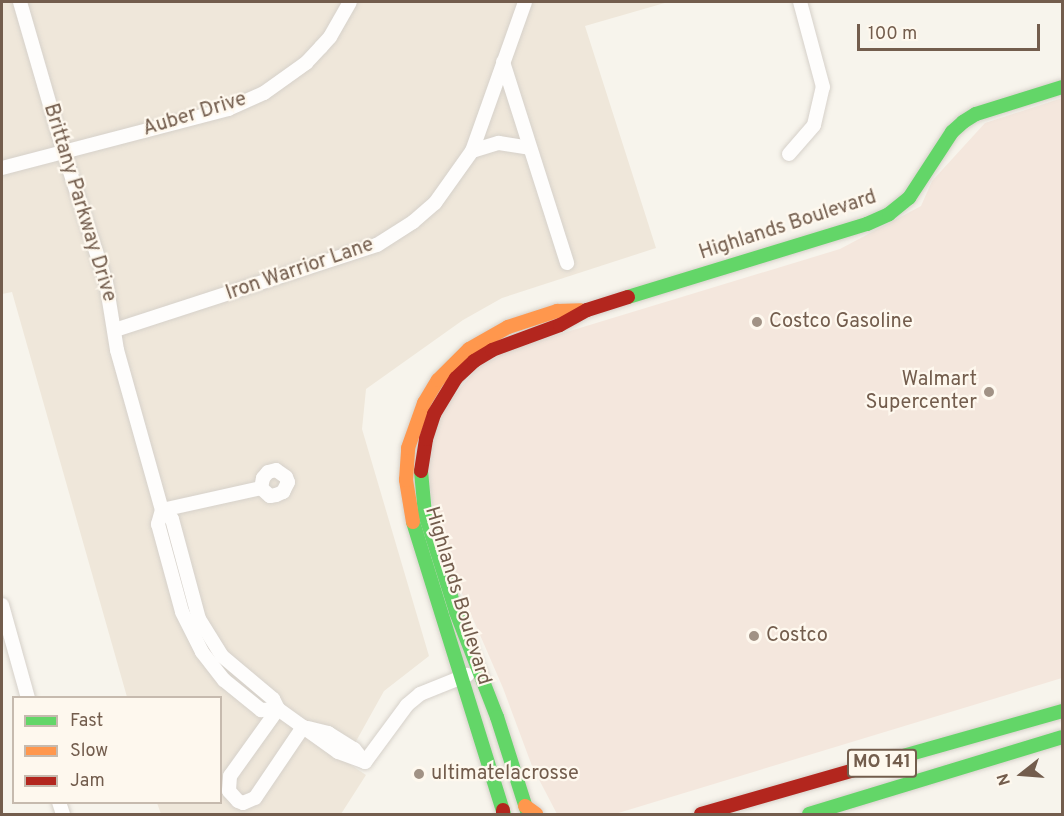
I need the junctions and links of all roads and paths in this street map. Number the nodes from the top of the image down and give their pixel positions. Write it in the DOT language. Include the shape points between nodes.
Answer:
graph roads {
  1 [pos="20,2"];
  2 [pos="350,2"];
  3 [pos="525,2"];
  4 [pos="800,2"];
  5 [pos="503,62"];
  6 [pos="1062,87"];
  7 [pos="530,148"];
  8 [pos="63,150"];
  9 [pos="472,151"];
  10 [pos="789,154"];
  11 [pos="2,168"];
  12 [pos="567,263"];
  13 [pos="587,310"];
  14 [pos="115,330"];
  15 [pos="261,488"];
  16 [pos="162,510"];
  17 [pos="2,605"];
  18 [pos="477,671"];
  19 [pos="461,677"];
  20 [pos="27,696"];
  21 [pos="278,709"];
  22 [pos="1062,711"];
  23 [pos="303,727"];
  24 [pos="1062,737"];
  25 [pos="529,812"];
  26 [pos="503,813"];
  27 [pos="701,814"];
  28 [pos="810,814"];
  1 -- 8 [label="street, Brittany Parkway Drive"];
  2 -- 8 [label="street, Auber Drive" via="321,47 264,93 228,109"];
  3 -- 5 [label="street, Iron Warrior Lane"];
  4 -- 10 [label="street" via="823,87 814,124"];
  5 -- 7 [label="street"];
  5 -- 9 [label="street, Iron Warrior Lane"];
  6 -- 13 [label="main road, Highlands Boulevard" via="976,114 963,122 952,132 909,198 889,214"];
  7 -- 9 [label="street" via="499,143"];
  7 -- 12 [label="street"];
  8 -- 11 [label="street, Auber Drive"];
  8 -- 14 [label="street, Brittany Parkway Drive" via="106,282"];
  9 -- 14 [label="street, Iron Warrior Lane" via="435,203 377,245"];
  13 -- 18 [label="main road, Highlands Boulevard" via="560,325 510,341 474,361 446,393 426,439 420,476 425,514"];
  13 -- 19 [label="main road, Highlands Boulevard" via="557,311 486,338 454,362 438,380 414,426 408,448 408,503"];
  14 -- 16 [label="street, Brittany Parkway Drive" via="117,350"];
  15 -- 16 [label="street"];
  16 -- 21 [label="street, Brittany Parkway Drive" via="158,524 182,612 202,652 224,680 261,710"];
  17 -- 20 [label="street"];
  18 -- 19 [label="street"];
  18 -- 25 [label="main road, Highlands Boulevard"];
  19 -- 23 [label="street, Brittany Parkway Drive" via="420,694 407,705 365,762 354,749 328,733"];
  19 -- 26 [label="main road, Highlands Boulevard"];
  21 -- 23 [label="street, Brittany Parkway Drive"];
  21 -- 23 [label="street" via="230,776 229,790 238,801 255,798"];
  22 -- 27 [label="main road, MO 141"];
  24 -- 28 [label="main road, MO 141"];
}
